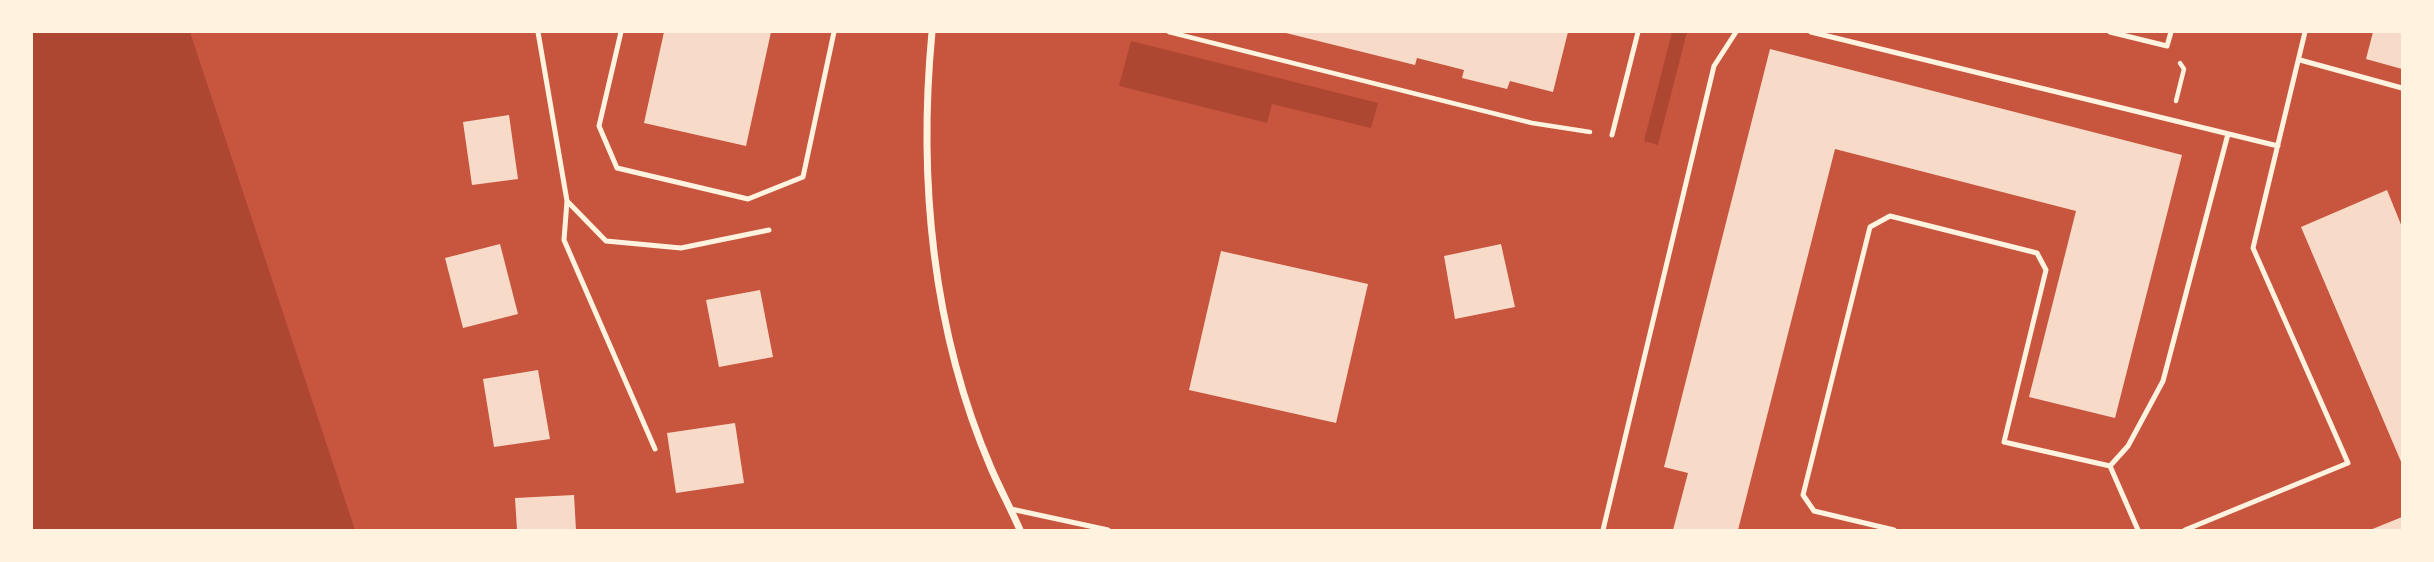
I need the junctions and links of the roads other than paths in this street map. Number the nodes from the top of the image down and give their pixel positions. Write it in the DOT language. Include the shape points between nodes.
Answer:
graph roads {
  1 [pos="538,32"];
  2 [pos="621,32"];
  3 [pos="834,32"];
  4 [pos="932,32"];
  5 [pos="1638,32"];
  6 [pos="1737,32"];
  7 [pos="1811,32"];
  8 [pos="2110,32"];
  9 [pos="2171,32"];
  10 [pos="2305,32"];
  11 [pos="2300,60"];
  12 [pos="2403,88"];
  13 [pos="2228,134"];
  14 [pos="1612,135"];
  15 [pos="2278,146"];
  16 [pos="567,201"];
  17 [pos="769,230"];
  18 [pos="655,449"];
  19 [pos="2110,466"];
  20 [pos="1011,509"];
  21 [pos="1020,530"];
  22 [pos="1108,530"];
  23 [pos="1603,530"];
  24 [pos="1895,530"];
  25 [pos="2138,530"];
  26 [pos="2185,530"];
  1 -- 16 [label="lane"];
  2 -- 3 [label="lane" via="599,126 617,168 748,198 803,177"];
  4 -- 20 [label="street" via="925,121 927,182 942,310 984,451"];
  5 -- 14 [label="lane"];
  6 -- 23 [label="lane" via="1714,66"];
  7 -- 13 [label="lane"];
  8 -- 9 [label="lane" via="2167,46"];
  10 -- 11 [label="lane"];
  11 -- 12 [label="lane"];
  11 -- 15 [label="lane"];
  13 -- 15 [label="lane"];
  13 -- 19 [label="lane" via="2163,381 2128,446"];
  15 -- 26 [label="lane" via="2253,248 2348,463"];
  16 -- 17 [label="lane" via="606,241 681,248"];
  16 -- 18 [label="lane" via="564,240"];
  19 -- 24 [label="lane" via="2004,442 2046,270 2037,253 1890,216 1870,226 1803,495 1814,511"];
  19 -- 25 [label="lane"];
  20 -- 21 [label="street"];
  20 -- 22 [label="lane"];
}
